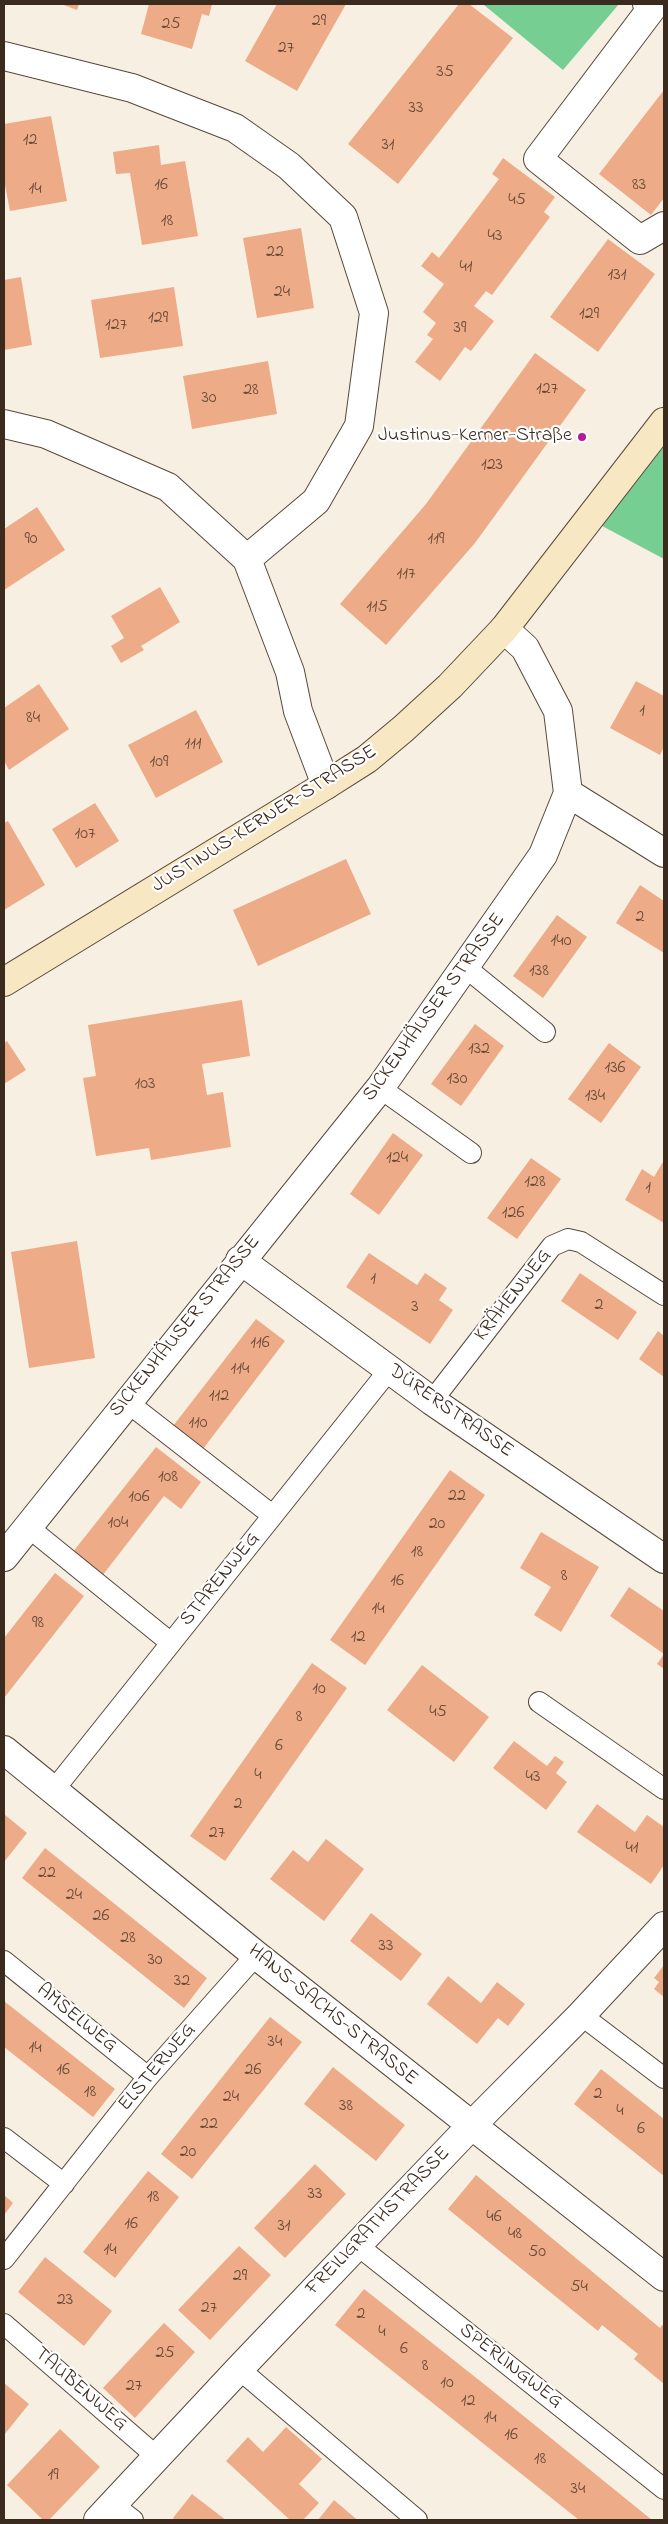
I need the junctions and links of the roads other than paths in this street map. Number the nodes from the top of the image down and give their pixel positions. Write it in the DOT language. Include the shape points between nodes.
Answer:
graph roads {
  1 [pos="652,5"];
  2 [pos="4,56"];
  3 [pos="664,226"];
  4 [pos="664,422"];
  5 [pos="4,424"];
  6 [pos="247,559"];
  7 [pos="504,629"];
  8 [pos="326,785"];
  9 [pos="568,793"];
  10 [pos="664,853"];
  11 [pos="465,967"];
  12 [pos="4,982"];
  13 [pos="545,1032"];
  14 [pos="380,1088"];
  15 [pos="471,1153"];
  16 [pos="240,1260"];
  17 [pos="664,1295"];
  18 [pos="389,1370"];
  19 [pos="432,1401"];
  20 [pos="127,1402"];
  21 [pos="272,1515"];
  22 [pos="28,1527"];
  23 [pos="4,1557"];
  24 [pos="664,1559"];
  25 [pos="171,1643"];
  26 [pos="539,1702"];
  27 [pos="4,1750"];
  28 [pos="664,1789"];
  29 [pos="53,1791"];
  30 [pos="664,1926"];
  31 [pos="256,1955"];
  32 [pos="4,1961"];
  33 [pos="581,2016"];
  34 [pos="148,2078"];
  35 [pos="664,2078"];
  36 [pos="471,2126"];
  37 [pos="4,2138"];
  38 [pos="64,2184"];
  39 [pos="357,2245"];
  40 [pos="4,2259"];
  41 [pos="664,2277"];
  42 [pos="4,2324"];
  43 [pos="239,2369"];
  44 [pos="156,2456"];
  45 [pos="664,2489"];
  46 [pos="114,2515"];
  47 [pos="417,2520"];
  1 -- 3 [label="street" via="538,159 640,240"];
  2 -- 6 [label="street" via="132,88 235,128 290,166 343,217 374,313 359,426 316,501"];
  4 -- 7 [label="street"];
  5 -- 6 [label="street" via="46,434 168,488"];
  6 -- 8 [label="street" via="290,672 298,711"];
  7 -- 8 [label="street, JUSTINUS-KERNER-STRASSE" via="419,716 367,758"];
  7 -- 9 [label="street, SICKENHÄUSER STRASSE" via="525,648 558,711"];
  8 -- 12 [label="street, JUSTINUS-KERNER-STRASSE"];
  9 -- 10 [label="street"];
  9 -- 11 [label="street, SICKENHÄUSER STRASSE" via="543,856"];
  11 -- 13 [label="lane"];
  11 -- 14 [label="street, SICKENHÄUSER STRASSE"];
  14 -- 15 [label="lane"];
  14 -- 16 [label="street, SICKENHÄUSER STRASSE"];
  16 -- 18 [label="street, DÜRERSTRASSE"];
  16 -- 20 [label="street, SICKENHÄUSER STRASSE"];
  17 -- 19 [label="lane, KRÄHENWEG" via="581,1242 568,1239 552,1246"];
  18 -- 19 [label="street, DÜRERSTRASSE"];
  18 -- 21 [label="lane, STARENWEG"];
  19 -- 24 [label="street, DÜRERSTRASSE"];
  20 -- 21 [label="lane"];
  20 -- 22 [label="street, SICKENHÄUSER STRASSE"];
  21 -- 25 [label="lane, STARENWEG"];
  22 -- 23 [label="street, SICKENHÄUSER STRASSE"];
  22 -- 25 [label="lane"];
  25 -- 29 [label="lane, STARENWEG"];
  26 -- 28 [label="lane"];
  27 -- 29 [label="street, HANS-SACHS-STRASSE"];
  29 -- 31 [label="street, HANS-SACHS-STRASSE"];
  30 -- 33 [label="street, FREILIGRATHSTRASSE"];
  31 -- 34 [label="lane, ELSTERWEG"];
  31 -- 36 [label="street, HANS-SACHS-STRASSE"];
  32 -- 34 [label="lane, AMSELWEG"];
  33 -- 35 [label="lane"];
  33 -- 36 [label="street, FREILIGRATHSTRASSE"];
  34 -- 38 [label="lane, ELSTERWEG"];
  36 -- 39 [label="street, FREILIGRATHSTRASSE"];
  36 -- 41 [label="street, HANS-SACHS-STRASSE"];
  37 -- 38 [label="lane"];
  38 -- 40 [label="lane, ELSTERWEG"];
  39 -- 43 [label="street, FREILIGRATHSTRASSE"];
  39 -- 45 [label="lane, SPERLINGWEG"];
  42 -- 44 [label="lane, TAUBENWEG"];
  43 -- 44 [label="street, FREILIGRATHSTRASSE"];
  43 -- 47 [label="lane"];
  44 -- 46 [label="street, FREILIGRATHSTRASSE"];
}
